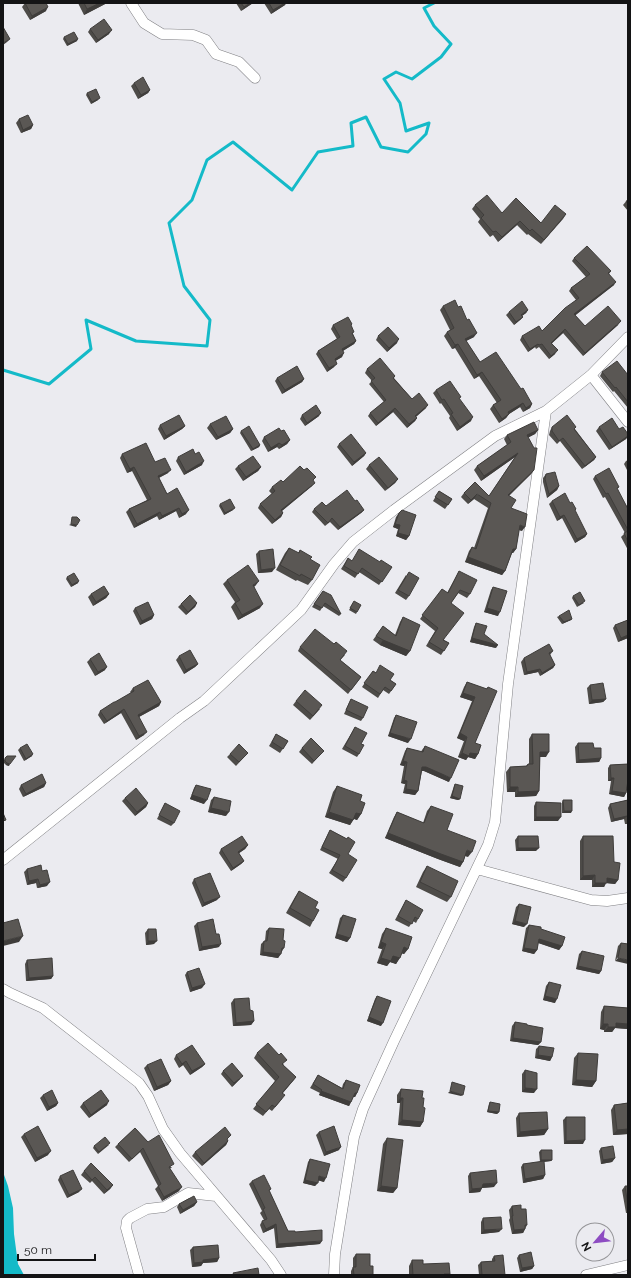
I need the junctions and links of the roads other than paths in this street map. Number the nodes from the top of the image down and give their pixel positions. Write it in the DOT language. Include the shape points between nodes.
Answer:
graph roads {
  1 [pos="131,3"];
  2 [pos="255,78"];
  3 [pos="628,337"];
  4 [pos="591,375"];
  5 [pos="546,411"];
  6 [pos="628,422"];
  7 [pos="3,860"];
  8 [pos="476,869"];
  9 [pos="628,898"];
  10 [pos="5,992"];
  11 [pos="216,1196"];
  12 [pos="628,1265"];
  13 [pos="139,1275"];
  14 [pos="281,1275"];
  15 [pos="334,1275"];
  16 [pos="586,1275"];
  1 -- 2 [label="street" via="144,23 162,34 193,35 206,40 216,54 239,62"];
  3 -- 4 [label="street"];
  4 -- 5 [label="street"];
  4 -- 6 [label="street"];
  5 -- 7 [label="street" via="495,436 353,542 301,610 204,701"];
  5 -- 8 [label="street" via="508,684 495,822 488,845"];
  8 -- 9 [label="street" via="591,900"];
  8 -- 15 [label="street" via="363,1109 354,1137 335,1254"];
  10 -- 11 [label="street" via="43,1008 139,1083 163,1129"];
  11 -- 13 [label="street" via="188,1193 164,1207 147,1209 127,1221 126,1228"];
  11 -- 14 [label="street"];
  12 -- 16 [label="street"];
}
